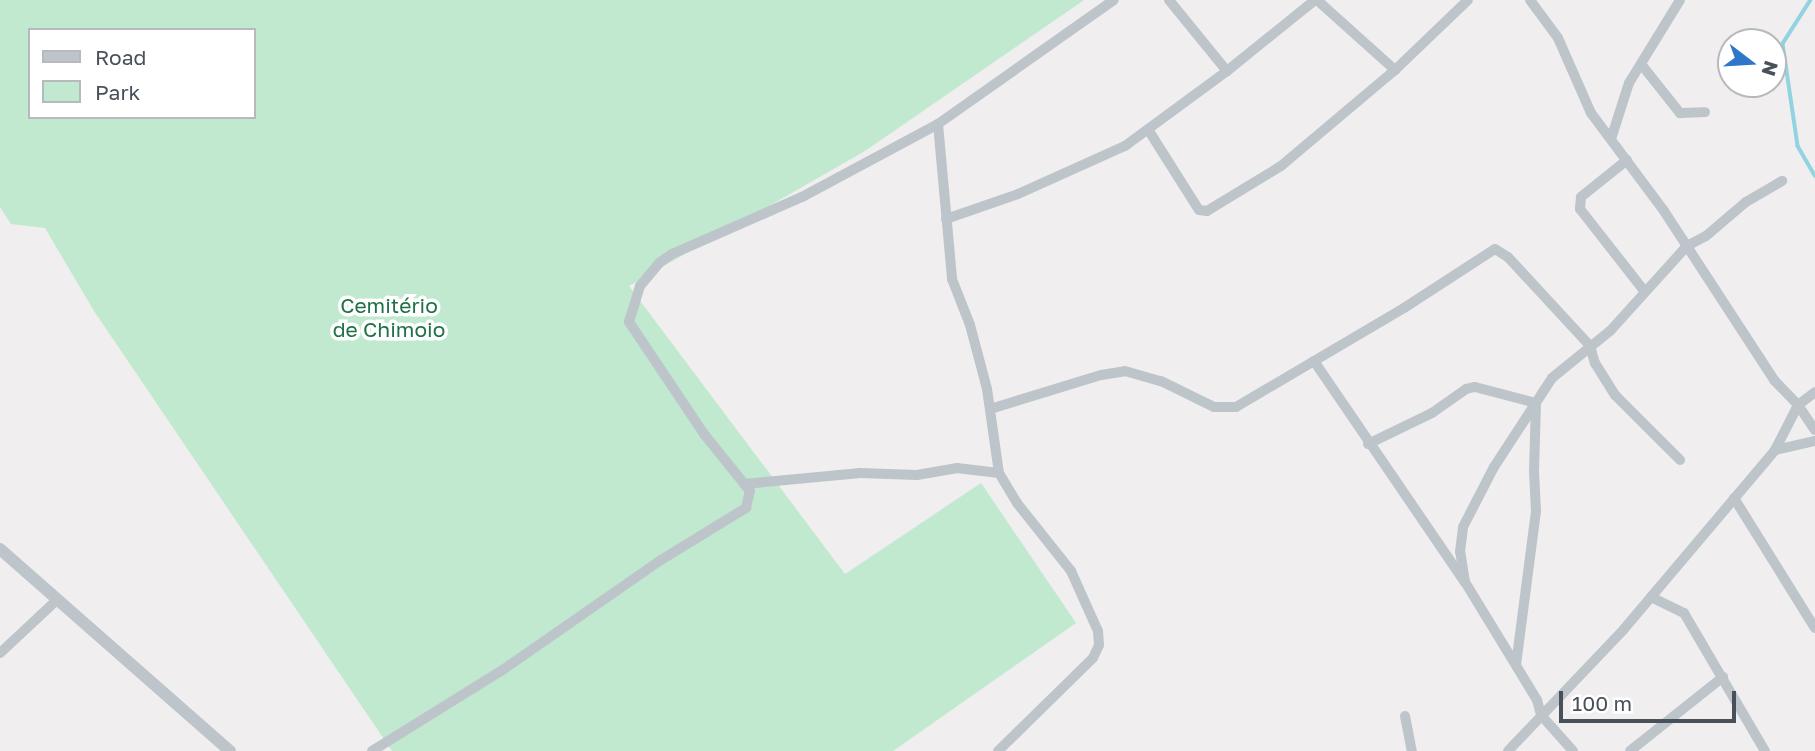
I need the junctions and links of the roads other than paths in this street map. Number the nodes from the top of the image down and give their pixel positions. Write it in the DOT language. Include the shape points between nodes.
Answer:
graph roads {
  1 [pos="1114,0"];
  2 [pos="1169,0"];
  3 [pos="1316,0"];
  4 [pos="1468,0"];
  5 [pos="1530,0"];
  6 [pos="1680,0"];
  7 [pos="1641,64"];
  8 [pos="1395,70"];
  9 [pos="1227,71"];
  10 [pos="1704,112"];
  11 [pos="938,124"];
  12 [pos="1149,131"];
  13 [pos="1611,139"];
  14 [pos="1627,160"];
  15 [pos="1782,181"];
  16 [pos="946,219"];
  17 [pos="1688,246"];
  18 [pos="1645,292"];
  19 [pos="1590,346"];
  20 [pos="1314,362"];
  21 [pos="1815,392"];
  22 [pos="1536,403"];
  23 [pos="1798,405"];
  24 [pos="990,409"];
  25 [pos="1815,430"];
  26 [pos="1815,440"];
  27 [pos="1368,444"];
  28 [pos="1775,450"];
  29 [pos="1680,460"];
  30 [pos="999,473"];
  31 [pos="744,484"];
  32 [pos="1734,498"];
  33 [pos="0,549"];
  34 [pos="1465,582"];
  35 [pos="1651,597"];
  36 [pos="58,599"];
  37 [pos="1815,628"];
  38 [pos="0,653"];
  39 [pos="1516,665"];
  40 [pos="1723,677"];
  41 [pos="1541,715"];
  42 [pos="1405,716"];
  43 [pos="230,751"];
  44 [pos="372,751"];
  45 [pos="998,751"];
  46 [pos="1412,751"];
  47 [pos="1508,751"];
  48 [pos="1573,751"];
  49 [pos="1630,751"];
  50 [pos="1765,751"];
  1 -- 11 [label="street"];
  2 -- 9 [label="street"];
  3 -- 8 [label="street"];
  3 -- 9 [label="street"];
  4 -- 8 [label="street"];
  5 -- 13 [label="street" via="1549,22 1583,98"];
  6 -- 7 [label="street"];
  7 -- 10 [label="street" via="1680,113"];
  7 -- 13 [label="street" via="1629,83"];
  8 -- 12 [label="street" via="1267,177 1207,211 1199,210"];
  9 -- 12 [label="street"];
  11 -- 16 [label="street"];
  11 -- 31 [label="street" via="802,197 672,254 640,286 629,322"];
  12 -- 16 [label="street" via="1063,174"];
  13 -- 14 [label="street"];
  14 -- 17 [label="street"];
  14 -- 18 [label="street" via="1581,197 1580,209"];
  15 -- 17 [label="street"];
  16 -- 24 [label="street" via="952,279 976,346"];
  17 -- 18 [label="street"];
  17 -- 23 [label="street" via="1774,380"];
  18 -- 19 [label="street"];
  19 -- 20 [label="street" via="1508,257 1495,249"];
  19 -- 22 [label="street" via="1552,378"];
  19 -- 29 [label="street" via="1615,395"];
  20 -- 24 [label="street" via="1225,409 1125,371"];
  20 -- 27 [label="street"];
  21 -- 23 [label="street"];
  22 -- 27 [label="street" via="1475,387"];
  22 -- 34 [label="street" via="1494,467 1463,527 1460,552"];
  22 -- 39 [label="street" via="1536,511"];
  23 -- 25 [label="street"];
  23 -- 28 [label="street"];
  24 -- 30 [label="street"];
  26 -- 28 [label="street"];
  27 -- 34 [label="street"];
  28 -- 32 [label="street"];
  30 -- 31 [label="street" via="957,468 917,475 860,473"];
  30 -- 45 [label="street" via="1071,571 1098,631 1099,645 1093,658"];
  31 -- 44 [label="street" via="750,491 746,508 661,559 504,669"];
  32 -- 35 [label="street"];
  32 -- 37 [label="street"];
  33 -- 36 [label="street"];
  34 -- 39 [label="street"];
  35 -- 40 [label="street" via="1684,613"];
  35 -- 41 [label="street"];
  36 -- 38 [label="street"];
  36 -- 43 [label="street"];
  39 -- 41 [label="street"];
  40 -- 49 [label="street"];
  40 -- 50 [label="street"];
  41 -- 47 [label="street"];
  41 -- 48 [label="street"];
  42 -- 46 [label="street"];
}
